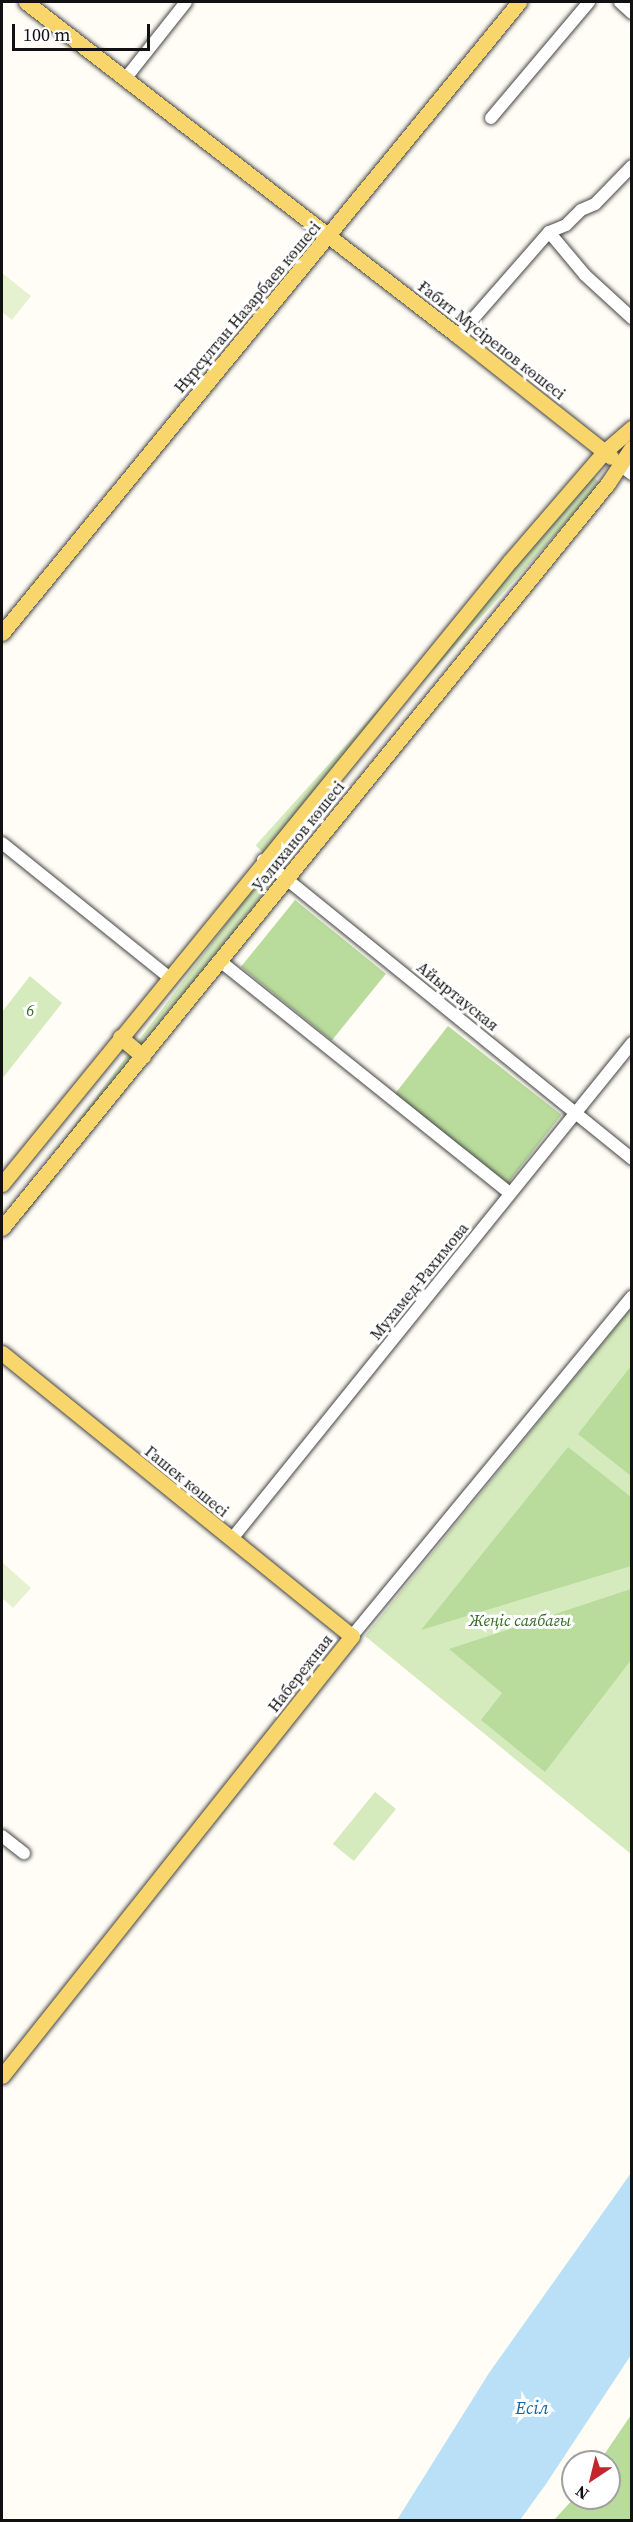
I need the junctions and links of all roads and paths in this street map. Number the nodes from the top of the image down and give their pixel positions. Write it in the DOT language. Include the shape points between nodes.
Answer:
graph roads {
  1 [pos="26,2"];
  2 [pos="186,2"];
  3 [pos="519,2"];
  4 [pos="590,2"];
  5 [pos="620,2"];
  6 [pos="632,13"];
  7 [pos="125,79"];
  8 [pos="491,118"];
  9 [pos="632,166"];
  10 [pos="549,232"];
  11 [pos="328,237"];
  12 [pos="632,318"];
  13 [pos="459,336"];
  14 [pos="632,428"];
  15 [pos="632,447"];
  16 [pos="604,452"];
  17 [pos="626,469"];
  18 [pos="2,633"];
  19 [pos="2,843"];
  20 [pos="263,860"];
  21 [pos="286,879"];
  22 [pos="220,961"];
  23 [pos="170,978"];
  24 [pos="120,1037"];
  25 [pos="632,1043"];
  26 [pos="143,1056"];
  27 [pos="574,1114"];
  28 [pos="632,1159"];
  29 [pos="2,1184"];
  30 [pos="510,1193"];
  31 [pos="2,1228"];
  32 [pos="632,1296"];
  33 [pos="2,1353"];
  34 [pos="231,1540"];
  35 [pos="352,1636"];
  36 [pos="2,1836"];
  37 [pos="24,1853"];
  38 [pos="2,2075"];
  1 -- 7 [label="main road"];
  2 -- 7 [label="street"];
  3 -- 11 [label="main road, Нұрсұлтан Назарбаев көшесі"];
  4 -- 8 [label="street"];
  5 -- 6 [label="street"];
  7 -- 11 [label="main road, Ғабит Мүсірепов көшесі"];
  9 -- 10 [label="street" via="595,204"];
  10 -- 12 [label="street" via="585,275"];
  10 -- 13 [label="street"];
  11 -- 13 [label="main road, Ғабит Мүсірепов көшесі"];
  11 -- 18 [label="main road, Нұрсұлтан Назарбаев көшесі"];
  13 -- 16 [label="main road, Ғабит Мүсірепов көшесі"];
  14 -- 16 [label="main road, Уәлиханов көшесі"];
  15 -- 17 [label="main road, Уәлиханов көшесі"];
  16 -- 17 [label="main road, Ғабит Мүсірепов көшесі"];
  16 -- 20 [label="main road, Уәлиханов көшесі"];
  17 -- 21 [label="main road, Уәлиханов көшесі"];
  19 -- 23 [label="street"];
  20 -- 21 [label="street, Айыртауская"];
  20 -- 23 [label="main road, Уәлиханов көшесі"];
  21 -- 22 [label="main road, Уәлиханов көшесі"];
  21 -- 27 [label="street, Айыртауская"];
  22 -- 26 [label="main road, Уәлиханов көшесі"];
  22 -- 30 [label="street"];
  23 -- 24 [label="main road, Уәлиханов көшесі"];
  24 -- 26 [label="main road"];
  24 -- 29 [label="main road, Уәлиханов көшесі"];
  25 -- 27 [label="street, Мухамед-Рахимова"];
  26 -- 31 [label="main road, Уәлиханов көшесі"];
  27 -- 28 [label="street, Айыртауская"];
  27 -- 30 [label="street, Мухамед-Рахимова"];
  30 -- 34 [label="street, Мухамед-Рахимова"];
  32 -- 35 [label="street, Набережная"];
  33 -- 34 [label="main road, Гашек көшесі"];
  34 -- 35 [label="main road, Гашек көшесі"];
  35 -- 38 [label="main road, Набережная"];
  36 -- 37 [label="street"];
}
